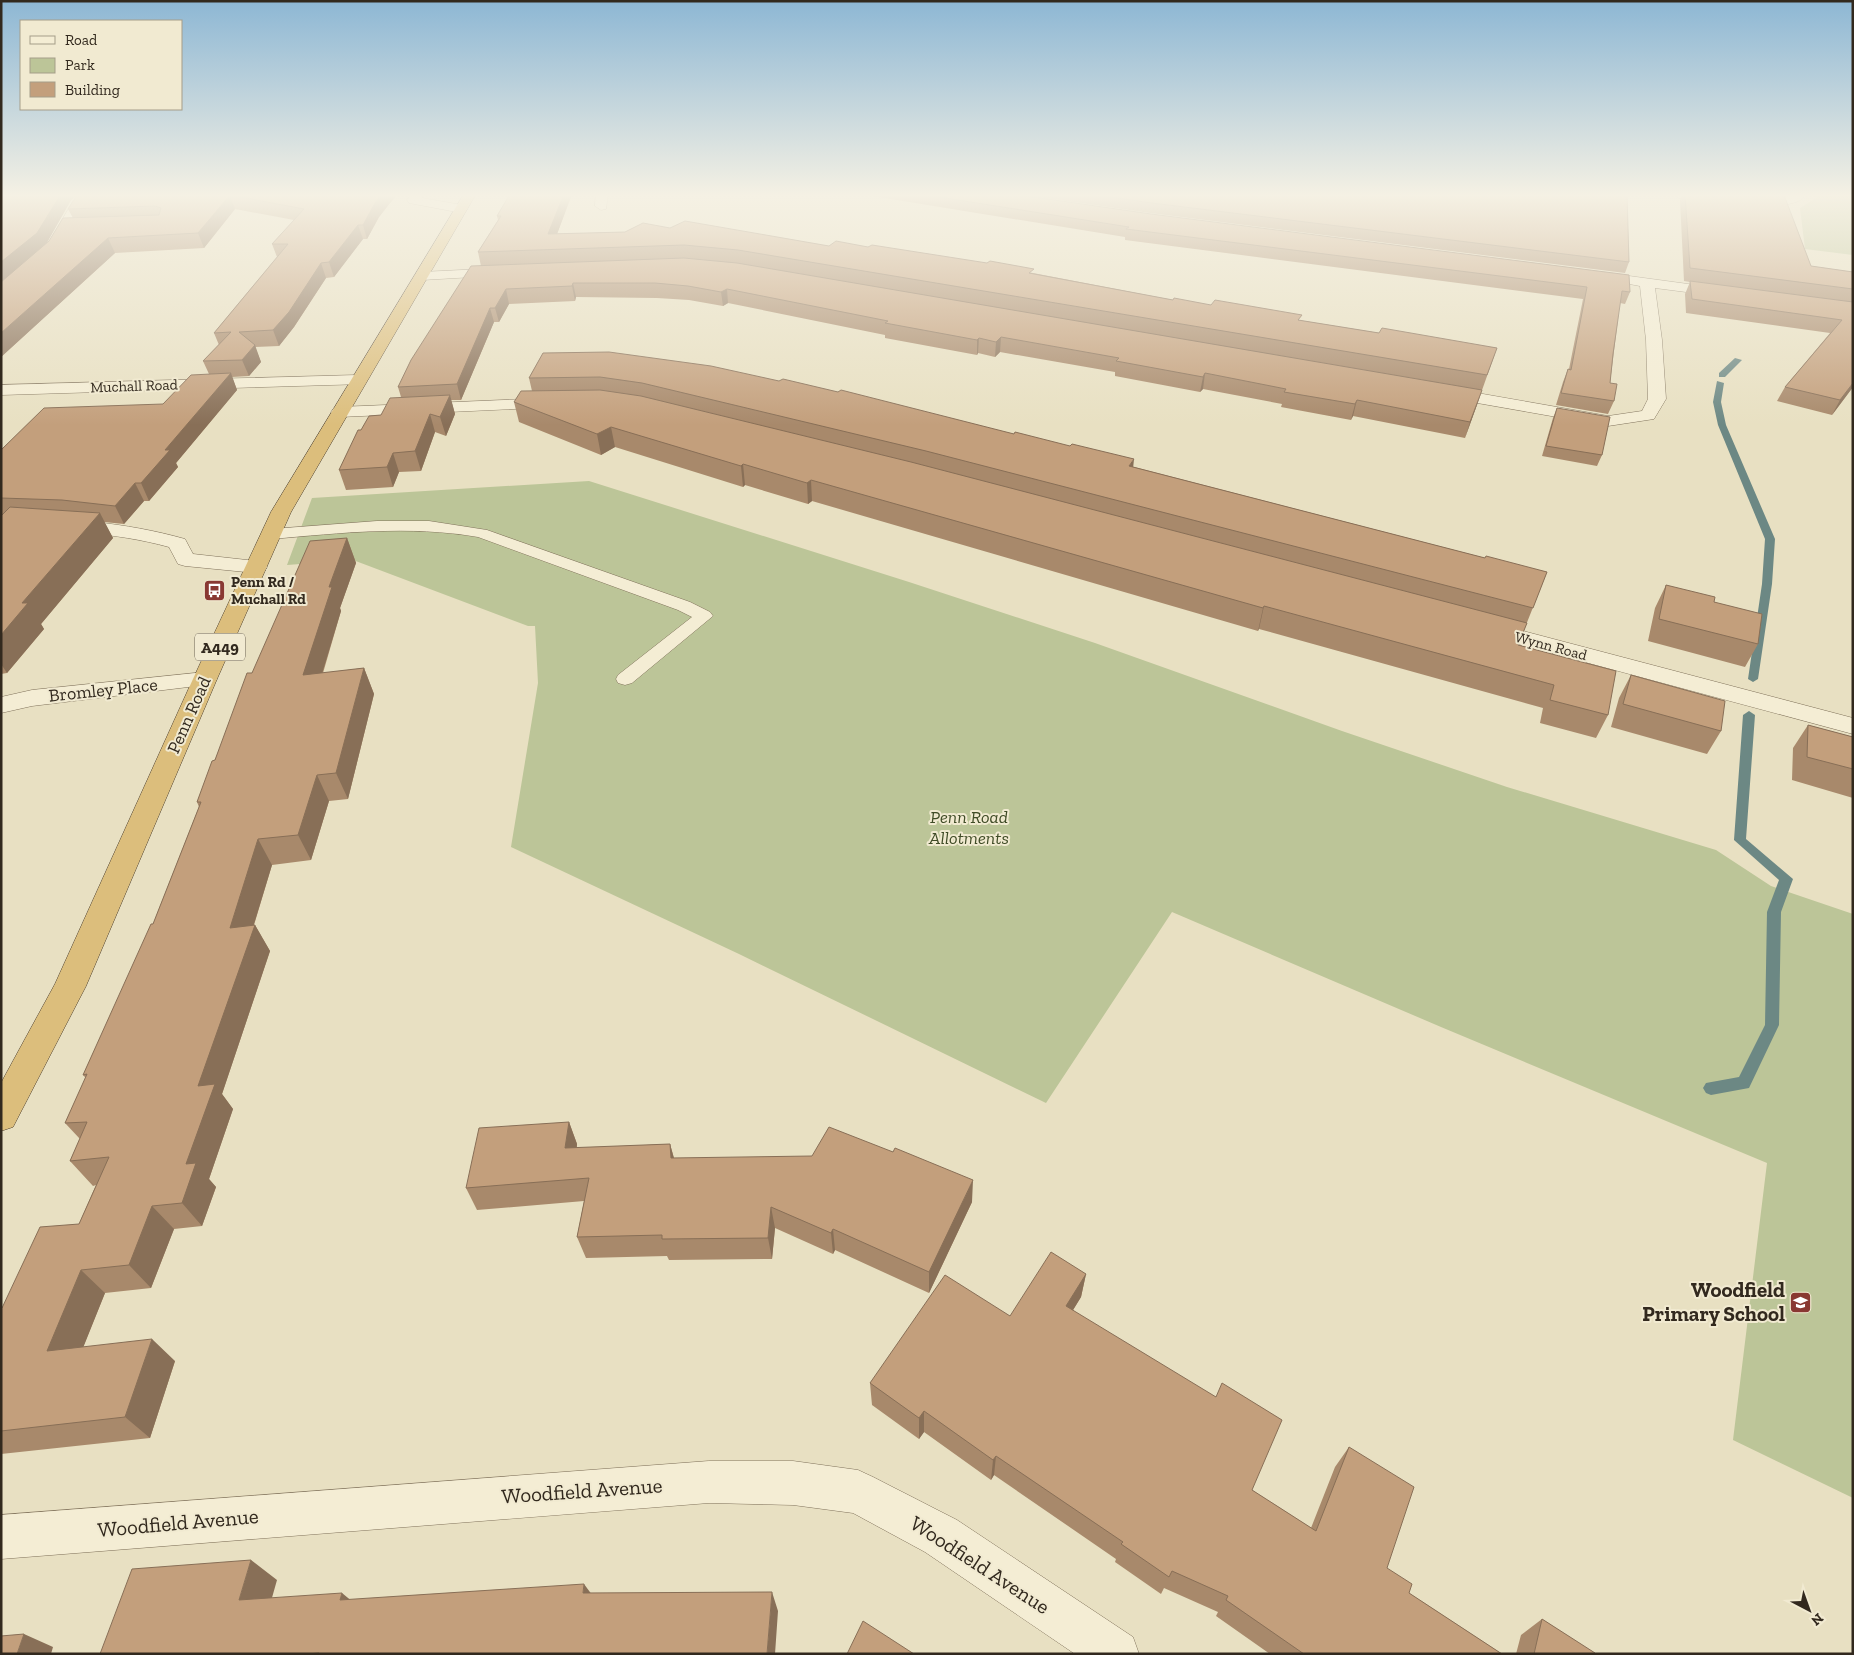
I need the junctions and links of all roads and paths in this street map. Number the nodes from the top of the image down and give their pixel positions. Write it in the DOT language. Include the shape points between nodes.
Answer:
graph roads {
  1 [pos="27,271"];
  2 [pos="425,271"];
  3 [pos="517,271"];
  4 [pos="422,276"];
  5 [pos="1612,278"];
  6 [pos="1647,283"];
  7 [pos="1,294"];
  8 [pos="1736,294"];
  9 [pos="358,380"];
  10 [pos="1424,389"];
  11 [pos="1,390"];
  12 [pos="573,402"];
  13 [pos="340,412"];
  14 [pos="1,523"];
  15 [pos="272,534"];
  16 [pos="256,568"];
  17 [pos="1465,623"];
  18 [pos="205,679"];
  19 [pos="625,679"];
  20 [pos="1,705"];
  21 [pos="1853,726"];
  22 [pos="1,1116"];
  23 [pos="1,1537"];
  24 [pos="1116,1654"];
  1 -- 7 [label="street"];
  2 -- 4 [label="highway, Penn Road / A449"];
  3 -- 4 [label="street"];
  4 -- 9 [label="highway, Penn Road / A449"];
  5 -- 6 [label="street"];
  6 -- 8 [label="street"];
  6 -- 10 [label="street" via="1658,399 1648,415 1608,421"];
  9 -- 11 [label="street, Muchall Road"];
  9 -- 13 [label="highway, Penn Road / A449"];
  12 -- 13 [label="street"];
  13 -- 15 [label="highway, Penn Road / A449" via="281,512"];
  14 -- 16 [label="street" via="56,524 150,534 178,543 185,560"];
  15 -- 16 [label="highway, Penn Road / A449"];
  15 -- 19 [label="lane" via="408,525 452,527 490,536 704,616"];
  16 -- 18 [label="highway, Penn Road / A449"];
  17 -- 21 [label="street, Wynn Road"];
  18 -- 20 [label="street, Bromley Place" via="32,698"];
  18 -- 22 [label="highway, Penn Road / A449" via="70,986"];
  23 -- 24 [label="street, Woodfield Avenue" via="709,1482 793,1482 858,1492 932,1531"];
}
